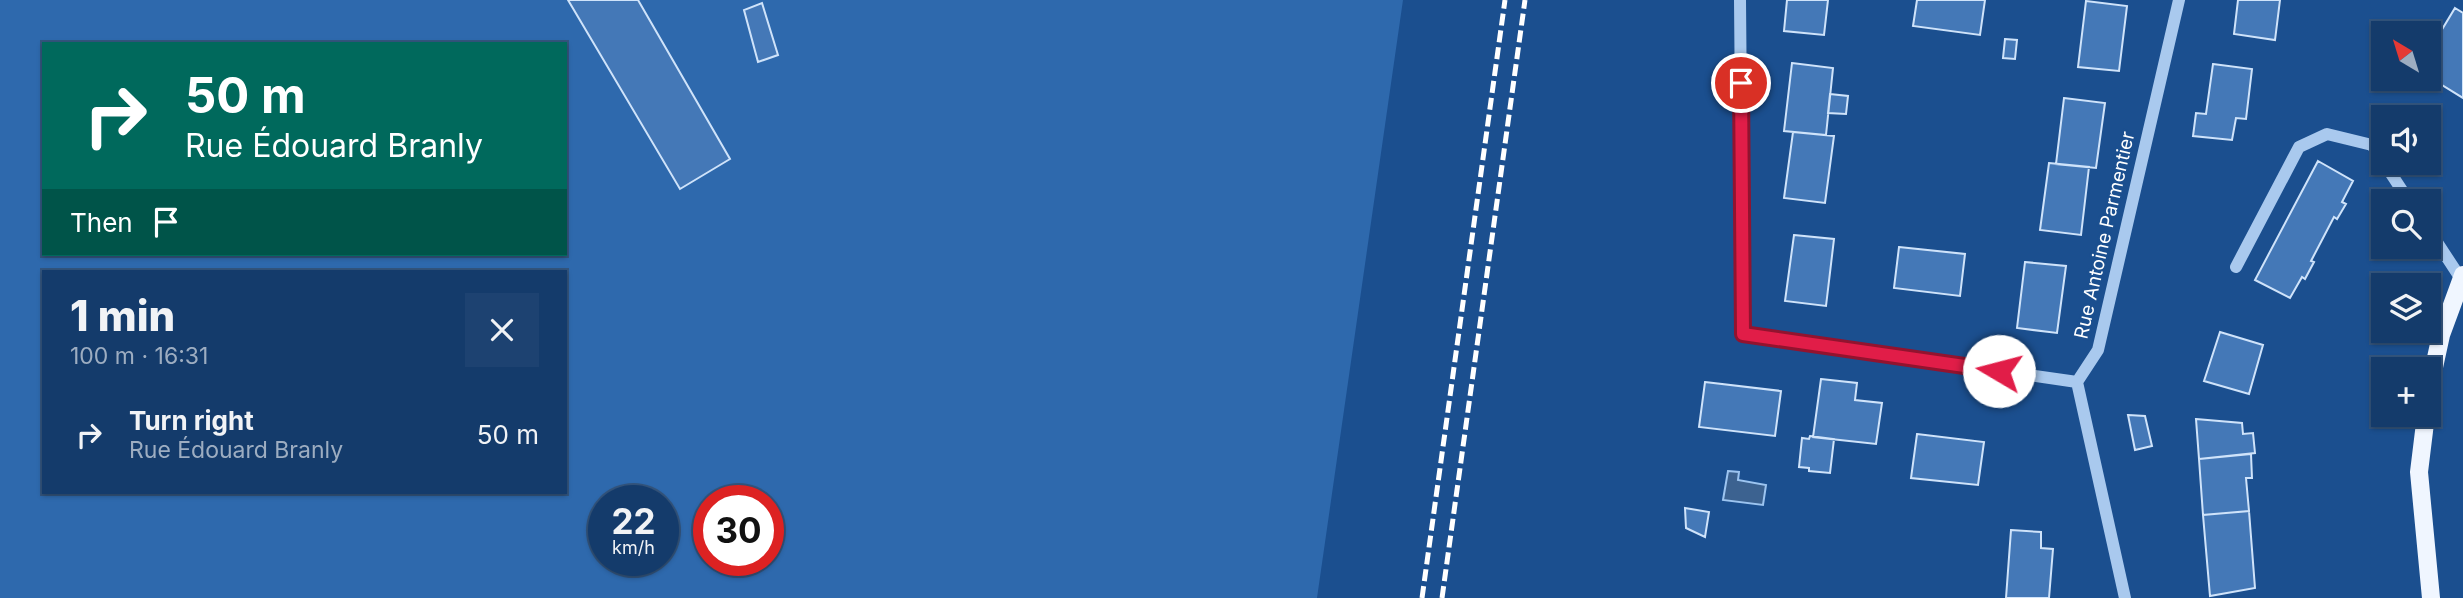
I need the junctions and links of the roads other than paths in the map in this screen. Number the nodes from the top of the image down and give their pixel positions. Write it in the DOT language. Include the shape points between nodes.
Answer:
graph roads {
  1 [pos="1740,0"];
  2 [pos="2179,0"];
  3 [pos="2371,145"];
  4 [pos="2441,247"];
  5 [pos="2236,267"];
  6 [pos="2462,277"];
  7 [pos="2436,357"];
  8 [pos="2077,382"];
  9 [pos="2425,427"];
  10 [pos="2125,598"];
  11 [pos="2431,598"];
  1 -- 8 [label="street" via="1743,334"];
  2 -- 8 [label="street, Rue Antoine Parmentier" via="2098,350"];
  3 -- 5 [label="street" via="2327,134 2299,147"];
  4 -- 6 [label="street"];
  6 -- 7 [label="main road"];
  8 -- 10 [label="street"];
  9 -- 11 [label="main road" via="2419,472"];
}
